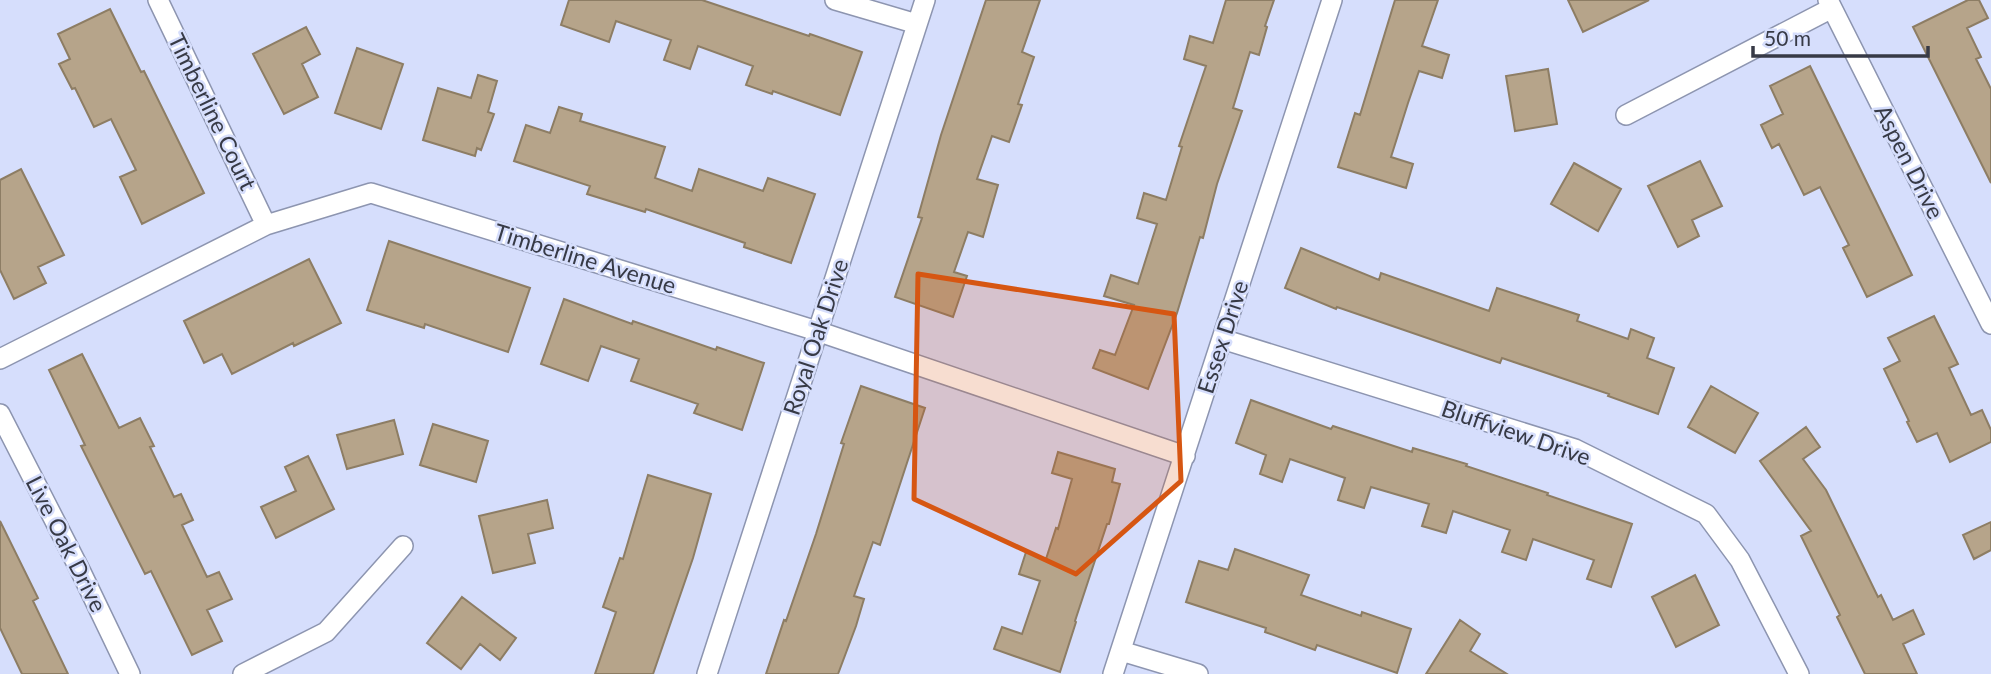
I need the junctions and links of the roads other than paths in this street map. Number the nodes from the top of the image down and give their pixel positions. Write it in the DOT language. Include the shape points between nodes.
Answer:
graph roads {
  1 [pos="158,0"];
  2 [pos="835,0"];
  3 [pos="925,0"];
  4 [pos="1332,0"];
  5 [pos="1830,4"];
  6 [pos="917,24"];
  7 [pos="1626,115"];
  8 [pos="266,225"];
  9 [pos="1991,324"];
  10 [pos="817,331"];
  11 [pos="1222,339"];
  12 [pos="0,359"];
  13 [pos="0,414"];
  14 [pos="1185,457"];
  15 [pos="403,546"];
  16 [pos="1121,651"];
  17 [pos="131,674"];
  18 [pos="243,674"];
  19 [pos="707,674"];
  20 [pos="1113,674"];
  21 [pos="1198,674"];
  22 [pos="1798,674"];
  1 -- 8 [label="street, Timberline Court"];
  2 -- 6 [label="street"];
  3 -- 6 [label="street, Royal Oak Drive"];
  4 -- 11 [label="street, Essex Drive"];
  5 -- 7 [label="street"];
  5 -- 9 [label="street, Aspen Drive"];
  6 -- 10 [label="street, Royal Oak Drive"];
  8 -- 10 [label="street, Timberline Avenue" via="371,193"];
  8 -- 12 [label="street, Timberline Avenue"];
  10 -- 14 [label="street, Timberline Avenue"];
  10 -- 19 [label="street, Royal Oak Drive"];
  11 -- 14 [label="street, Essex Drive"];
  11 -- 22 [label="street, Bluffview Drive" via="1575,449 1706,514 1740,560"];
  13 -- 17 [label="street, Live Oak Drive"];
  14 -- 16 [label="street, Essex Drive"];
  15 -- 18 [label="street" via="326,632"];
  16 -- 20 [label="street, Essex Drive"];
  16 -- 21 [label="street"];
}
